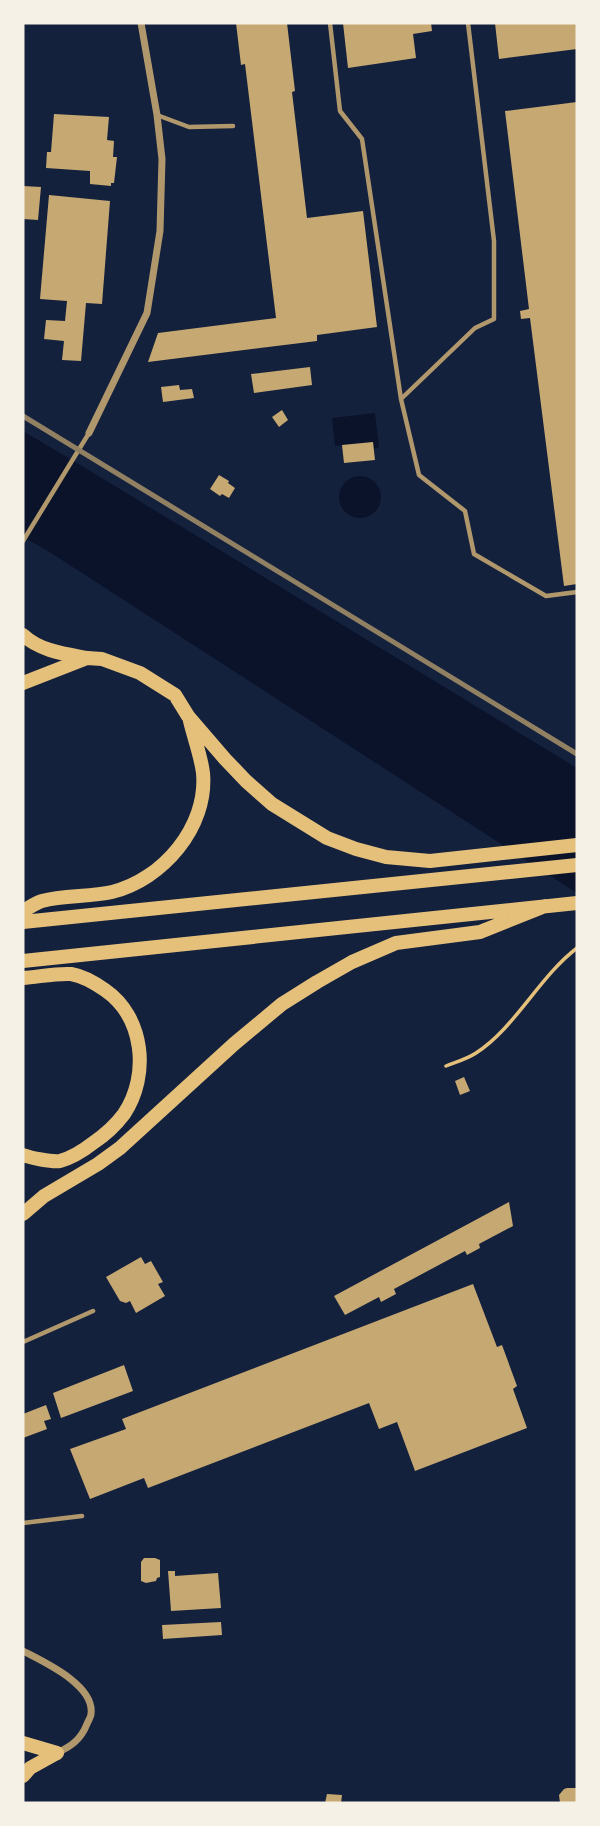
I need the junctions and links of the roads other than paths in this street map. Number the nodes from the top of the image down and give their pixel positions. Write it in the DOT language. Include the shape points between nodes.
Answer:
graph roads {
  1 [pos="141,23"];
  2 [pos="330,23"];
  3 [pos="468,23"];
  4 [pos="157,116"];
  5 [pos="233,126"];
  6 [pos="401,399"];
  7 [pos="89,433"];
  8 [pos="23,541"];
  9 [pos="577,592"];
  10 [pos="23,635"];
  11 [pos="88,657"];
  12 [pos="23,683"];
  13 [pos="188,716"];
  14 [pos="577,845"];
  15 [pos="577,865"];
  16 [pos="577,903"];
  17 [pos="545,906"];
  18 [pos="23,911"];
  19 [pos="23,922"];
  20 [pos="23,961"];
  21 [pos="23,978"];
  22 [pos="23,1155"];
  23 [pos="23,1214"];
  24 [pos="93,1311"];
  25 [pos="23,1342"];
  26 [pos="82,1516"];
  27 [pos="23,1523"];
  28 [pos="23,1651"];
  29 [pos="23,1743"];
  30 [pos="57,1753"];
  31 [pos="23,1776"];
  1 -- 4 [label="street"];
  2 -- 6 [label="lane" via="340,111 362,139"];
  3 -- 6 [label="lane" via="494,241 495,319 475,328"];
  4 -- 5 [label="lane" via="189,127"];
  4 -- 7 [label="street" via="162,159 160,231 147,313"];
  6 -- 9 [label="lane" via="419,475 465,511 474,554 546,596"];
  7 -- 8 [label="lane"];
  10 -- 11 [label="main road" via="51,651"];
  11 -- 12 [label="main road"];
  11 -- 13 [label="main road" via="140,673 175,695"];
  13 -- 14 [label="main road" via="246,782 272,804 327,838 356,849 430,861"];
  13 -- 18 [label="main road" via="203,774 201,801 180,848 142,881 112,892 42,901"];
  15 -- 19 [label="main road"];
  16 -- 17 [label="main road"];
  17 -- 20 [label="main road"];
  17 -- 23 [label="main road" via="480,932 396,943 317,982 234,1044 120,1148"];
  21 -- 22 [label="main road" via="71,974 93,981 117,998 134,1028 141,1066 124,1113 109,1131 59,1161"];
  24 -- 25 [label="lane"];
  26 -- 27 [label="lane"];
  28 -- 30 [label="street" via="86,1693 92,1713 83,1735"];
  29 -- 30 [label="main road"];
  30 -- 31 [label="main road"];
}
